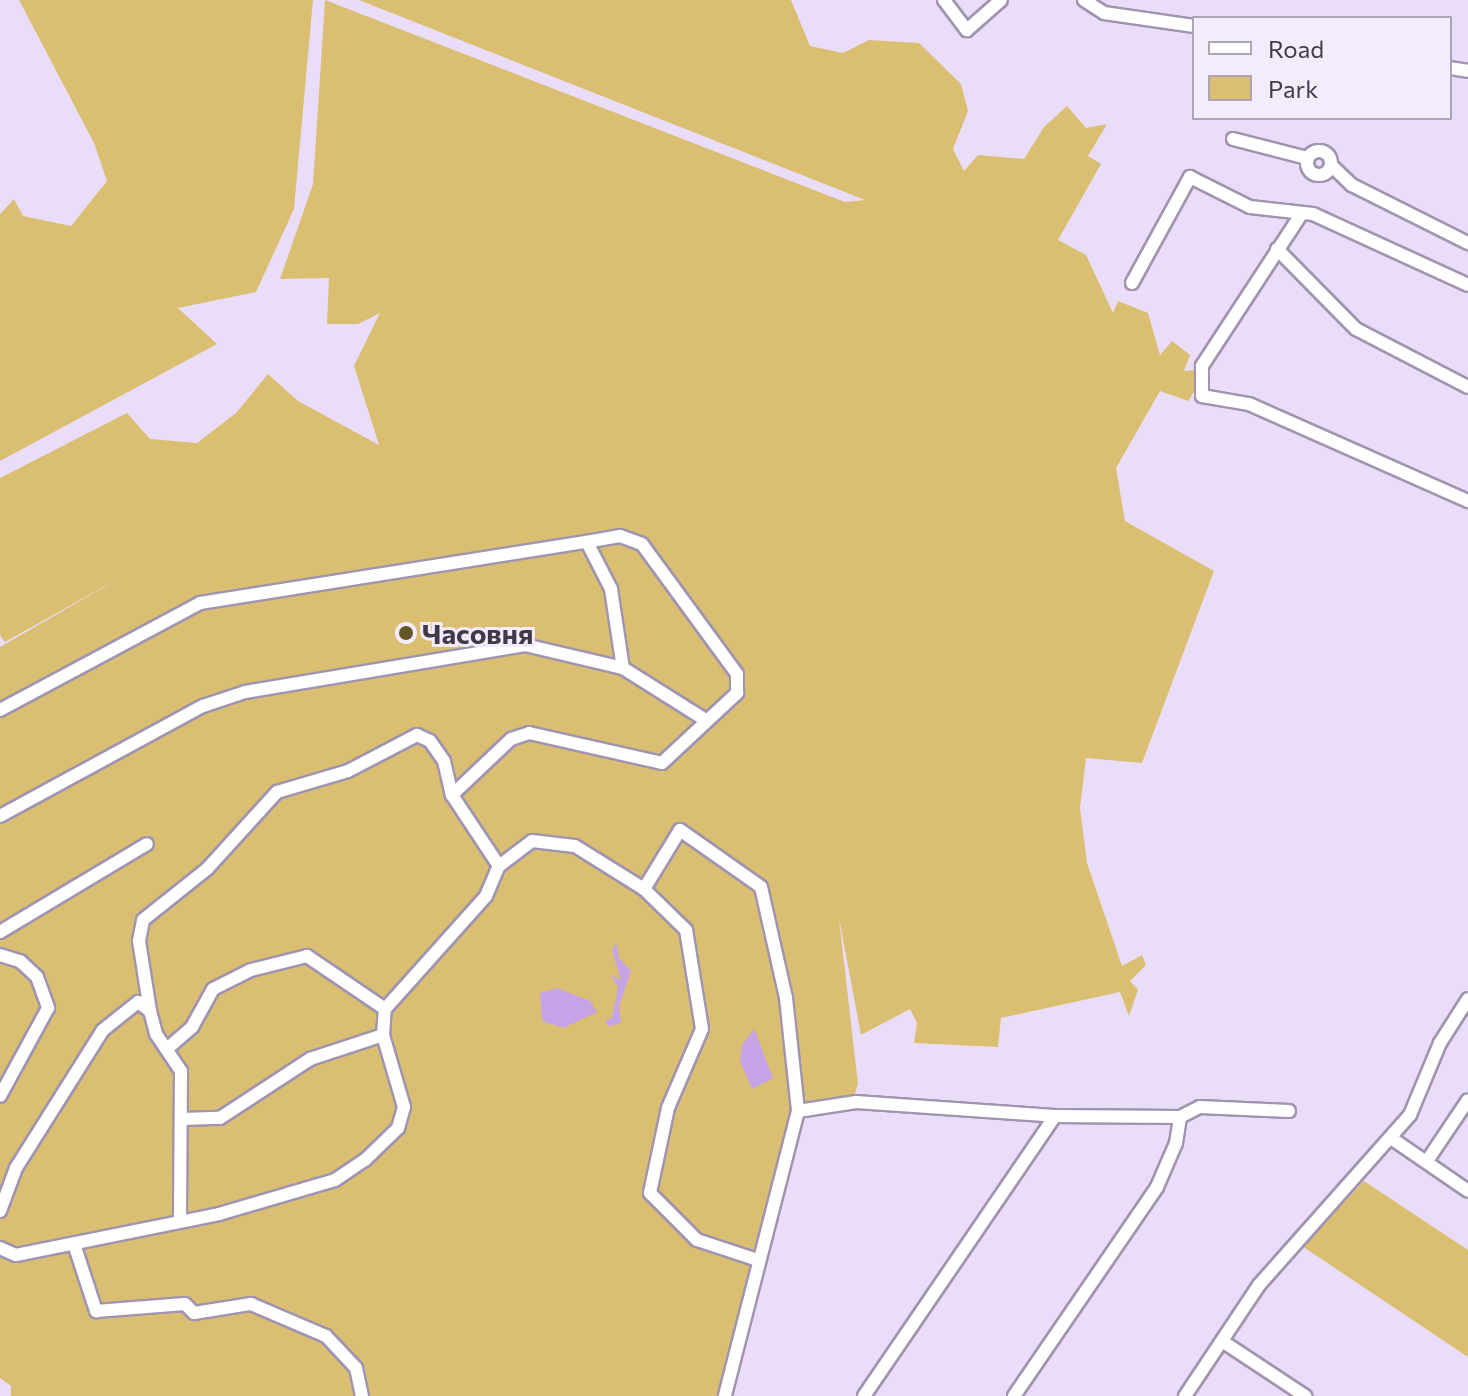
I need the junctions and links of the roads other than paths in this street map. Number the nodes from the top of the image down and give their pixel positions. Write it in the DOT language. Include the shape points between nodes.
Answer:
graph roads {
  1 [pos="944,0"];
  2 [pos="1001,0"];
  3 [pos="1084,0"];
  4 [pos="1192,26"];
  5 [pos="1233,139"];
  6 [pos="1307,158"];
  7 [pos="1331,165"];
  8 [pos="1302,213"];
  9 [pos="1468,243"];
  10 [pos="1277,249"];
  11 [pos="1132,283"];
  12 [pos="1468,285"];
  13 [pos="1468,387"];
  14 [pos="1468,501"];
  15 [pos="587,542"];
  16 [pos="623,668"];
  17 [pos="0,710"];
  18 [pos="704,719"];
  19 [pos="452,795"];
  20 [pos="0,816"];
  21 [pos="147,844"];
  22 [pos="499,866"];
  23 [pos="644,889"];
  24 [pos="0,932"];
  25 [pos="0,955"];
  26 [pos="1468,999"];
  27 [pos="385,1009"];
  28 [pos="150,1011"];
  29 [pos="383,1035"];
  30 [pos="168,1048"];
  31 [pos="0,1096"];
  32 [pos="1468,1100"];
  33 [pos="798,1111"];
  34 [pos="1289,1111"];
  35 [pos="1055,1116"];
  36 [pos="1180,1117"];
  37 [pos="182,1119"];
  38 [pos="1391,1138"];
  39 [pos="1427,1161"];
  40 [pos="1468,1191"];
  41 [pos="0,1211"];
  42 [pos="180,1218"];
  43 [pos="74,1244"];
  44 [pos="0,1248"];
  45 [pos="758,1260"];
  46 [pos="1222,1341"];
  47 [pos="362,1396"];
  48 [pos="725,1396"];
  49 [pos="864,1396"];
  50 [pos="1014,1396"];
  51 [pos="1185,1396"];
  52 [pos="1305,1396"];
  1 -- 2 [label="street" via="967,30"];
  3 -- 4 [label="street" via="1104,13"];
  5 -- 6 [label="street"];
  6 -- 7 [label="street" via="1320,150"];
  6 -- 7 [label="street" via="1316,175"];
  7 -- 9 [label="street" via="1352,185"];
  8 -- 10 [label="street"];
  8 -- 11 [label="street" via="1250,207 1190,177"];
  8 -- 12 [label="street"];
  10 -- 13 [label="street" via="1356,329"];
  10 -- 14 [label="street" via="1202,366 1202,396 1249,404"];
  15 -- 16 [label="street" via="602,561 611,589"];
  15 -- 17 [label="street" via="200,603"];
  15 -- 18 [label="street" via="620,536 642,544 737,674 737,693"];
  16 -- 18 [label="street"];
  16 -- 20 [label="street" via="525,645 245,692 203,706"];
  18 -- 19 [label="street" via="672,758 652,764 599,745 529,733 511,739"];
  19 -- 22 [label="street"];
  19 -- 28 [label="street" via="444,761 430,741 417,735 348,771 277,792 207,869 143,920 139,941"];
  21 -- 24 [label="street"];
  22 -- 23 [label="street" via="532,841 575,846"];
  22 -- 27 [label="street" via="486,896"];
  23 -- 33 [label="street" via="680,830 761,887 786,998"];
  23 -- 45 [label="street" via="686,930 702,1029 668,1108 650,1193 697,1240"];
  25 -- 31 [label="street" via="20,961 37,977 48,1008"];
  26 -- 38 [label="street" via="1440,1043 1410,1115"];
  27 -- 29 [label="street"];
  27 -- 30 [label="street" via="307,956 251,970 213,989 192,1027"];
  28 -- 30 [label="street"];
  28 -- 41 [label="street" via="138,1002 103,1030 16,1168"];
  29 -- 37 [label="street" via="310,1059 220,1118"];
  29 -- 42 [label="street" via="404,1107 398,1128 365,1160 335,1180 219,1214"];
  30 -- 37 [label="street" via="181,1071"];
  32 -- 39 [label="street"];
  33 -- 35 [label="street" via="856,1102"];
  33 -- 45 [label="street"];
  34 -- 36 [label="street" via="1200,1107"];
  35 -- 36 [label="street"];
  35 -- 49 [label="street"];
  36 -- 50 [label="street" via="1157,1187"];
  37 -- 42 [label="street"];
  38 -- 39 [label="street"];
  38 -- 46 [label="street" via="1259,1285"];
  39 -- 40 [label="street"];
  42 -- 43 [label="street"];
  43 -- 44 [label="street" via="16,1255"];
  43 -- 47 [label="street" via="96,1311 185,1304 194,1313 251,1304 326,1336 356,1368"];
  45 -- 48 [label="street"];
  46 -- 51 [label="street"];
  46 -- 52 [label="street"];
}
